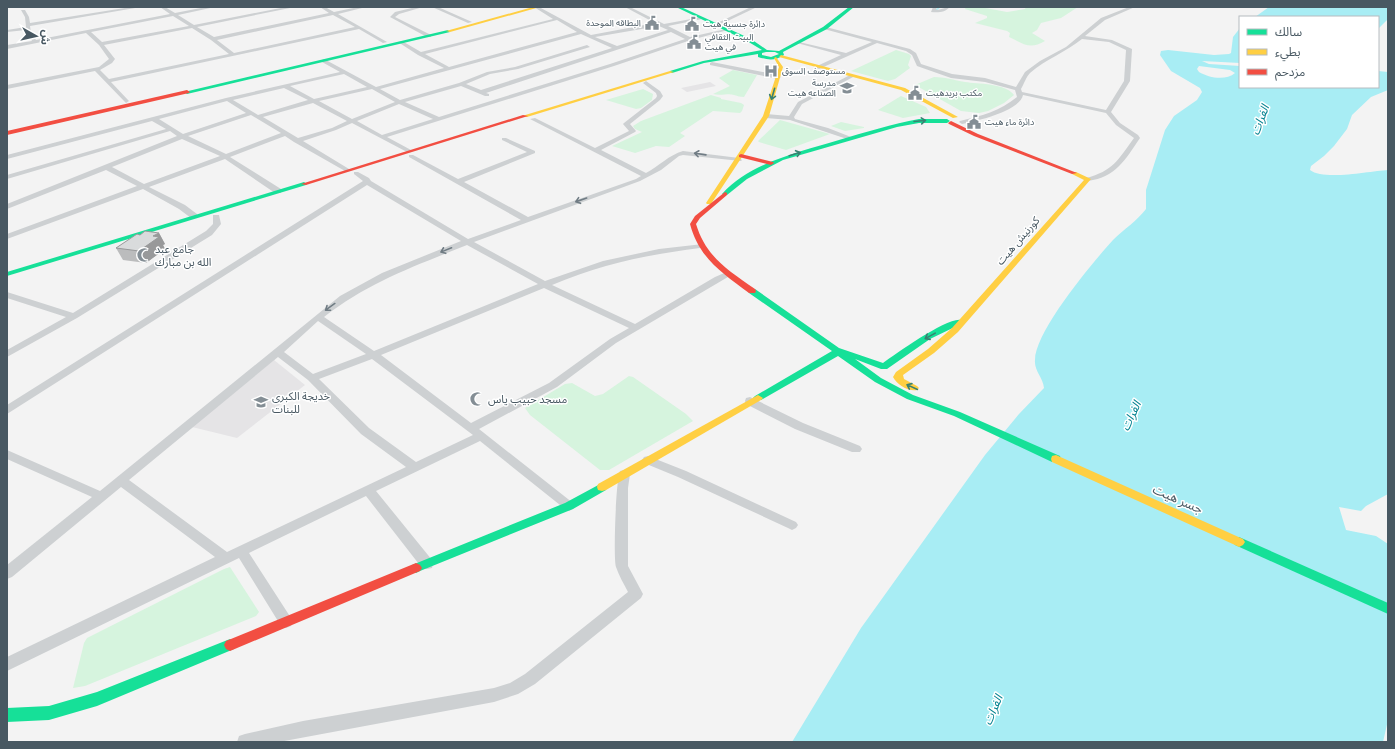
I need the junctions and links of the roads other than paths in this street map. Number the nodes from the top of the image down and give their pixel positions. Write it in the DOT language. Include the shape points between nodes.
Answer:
graph roads {
  1 [pos="139,7"];
  2 [pos="162,7"];
  3 [pos="213,7"];
  4 [pos="293,7"];
  5 [pos="322,7"];
  6 [pos="364,7"];
  7 [pos="421,7"];
  8 [pos="434,7"];
  9 [pos="526,7"];
  10 [pos="537,7"];
  11 [pos="627,7"];
  12 [pos="678,7"];
  13 [pos="755,7"];
  14 [pos="844,7"];
  15 [pos="852,7"];
  16 [pos="935,7"];
  17 [pos="948,7"];
  18 [pos="1133,7"];
  19 [pos="23,11"];
  20 [pos="333,14"];
  21 [pos="173,15"];
  22 [pos="700,18"];
  23 [pos="558,19"];
  24 [pos="470,22"];
  25 [pos="715,24"];
  26 [pos="662,25"];
  27 [pos="28,26"];
  28 [pos="194,27"];
  29 [pos="358,28"];
  30 [pos="826,28"];
  31 [pos="672,30"];
  32 [pos="726,30"];
  33 [pos="7,31"];
  34 [pos="88,32"];
  35 [pos="582,32"];
  36 [pos="426,34"];
  37 [pos="1082,36"];
  38 [pos="590,37"];
  39 [pos="213,39"];
  40 [pos="689,39"];
  41 [pos="878,41"];
  42 [pos="35,42"];
  43 [pos="385,42"];
  44 [pos="400,42"];
  45 [pos="799,43"];
  46 [pos="101,44"];
  47 [pos="7,47"];
  48 [pos="587,47"];
  49 [pos="616,48"];
  50 [pos="232,54"];
  51 [pos="420,54"];
  52 [pos="771,54"];
  53 [pos="846,55"];
  54 [pos="324,61"];
  55 [pos="712,64"];
  56 [pos="475,66"];
  57 [pos="819,67"];
  58 [pos="100,68"];
  59 [pos="450,69"];
  60 [pos="345,72"];
  61 [pos="489,73"];
  62 [pos="852,76"];
  63 [pos="778,77"];
  64 [pos="108,81"];
  65 [pos="646,83"];
  66 [pos="461,84"];
  67 [pos="285,86"];
  68 [pos="7,87"];
  69 [pos="375,87"];
  70 [pos="1019,91"];
  71 [pos="482,92"];
  72 [pos="228,100"];
  73 [pos="498,100"];
  74 [pos="126,101"];
  75 [pos="314,101"];
  76 [pos="400,102"];
  77 [pos="1108,112"];
  78 [pos="251,113"];
  79 [pos="766,116"];
  80 [pos="257,117"];
  81 [pos="792,118"];
  82 [pos="154,119"];
  83 [pos="438,119"];
  84 [pos="533,119"];
  85 [pos="953,120"];
  86 [pos="352,121"];
  87 [pos="7,128"];
  88 [pos="171,129"];
  89 [pos="7,133"];
  90 [pos="285,134"];
  91 [pos="184,136"];
  92 [pos="381,137"];
  93 [pos="849,138"];
  94 [pos="504,139"];
  95 [pos="296,141"];
  96 [pos="596,150"];
  97 [pos="410,154"];
  98 [pos="7,156"];
  99 [pos="226,156"];
  100 [pos="740,158"];
  101 [pos="772,163"];
  102 [pos="106,167"];
  103 [pos="351,172"];
  104 [pos="727,174"];
  105 [pos="647,176"];
  106 [pos="7,177"];
  107 [pos="745,178"];
  108 [pos="1088,179"];
  109 [pos="367,182"];
  110 [pos="456,182"];
  111 [pos="142,186"];
  112 [pos="278,191"];
  113 [pos="8,205"];
  114 [pos="703,212"];
  115 [pos="194,216"];
  116 [pos="216,217"];
  117 [pos="526,219"];
  118 [pos="184,223"];
  119 [pos="7,237"];
  120 [pos="466,242"];
  121 [pos="700,246"];
  122 [pos="7,274"];
  123 [pos="729,274"];
  124 [pos="7,281"];
  125 [pos="543,285"];
  126 [pos="7,295"];
  127 [pos="74,316"];
  128 [pos="318,316"];
  129 [pos="965,319"];
  130 [pos="635,328"];
  131 [pos="839,350"];
  132 [pos="278,352"];
  133 [pos="7,354"];
  134 [pos="373,355"];
  135 [pos="312,378"];
  136 [pos="750,402"];
  137 [pos="7,410"];
  138 [pos="957,414"];
  139 [pos="471,428"];
  140 [pos="481,436"];
  141 [pos="856,449"];
  142 [pos="7,454"];
  143 [pos="648,460"];
  144 [pos="415,468"];
  145 [pos="624,474"];
  146 [pos="122,480"];
  147 [pos="368,490"];
  148 [pos="102,497"];
  149 [pos="570,506"];
  150 [pos="792,525"];
  151 [pos="241,551"];
  152 [pos="226,558"];
  153 [pos="427,564"];
  154 [pos="7,573"];
  155 [pos="1388,609"];
  156 [pos="286,622"];
  157 [pos="7,664"];
  158 [pos="7,715"];
  159 [pos="245,742"];
  1 -- 27 [label="street"];
  2 -- 21 [label="street"];
  3 -- 21 [label="street"];
  4 -- 28 [label="street"];
  5 -- 20 [label="street"];
  6 -- 20 [label="street"];
  7 -- 36 [label="street" via="392,16"];
  8 -- 24 [label="street"];
  9 -- 24 [label="street"];
  10 -- 23 [label="street"];
  10 -- 36 [label="street" via="490,21"];
  11 -- 26 [label="street"];
  12 -- 22 [label="street"];
  13 -- 25 [label="street"];
  14 -- 52 [label="street" via="817,27"];
  15 -- 30 [label="street"];
  16 -- 17 [label="street" via="933,11 938,12"];
  18 -- 37 [label="street" via="1103,19"];
  19 -- 27 [label="street"];
  20 -- 29 [label="street"];
  20 -- 39 [label="street"];
  21 -- 28 [label="street"];
  21 -- 34 [label="street"];
  22 -- 25 [label="street"];
  22 -- 26 [label="street"];
  23 -- 35 [label="street"];
  23 -- 51 [label="street"];
  24 -- 36 [label="street"];
  25 -- 32 [label="street"];
  26 -- 31 [label="street"];
  26 -- 38 [label="street"];
  27 -- 33 [label="street"];
  27 -- 42 [label="street"];
  28 -- 39 [label="street"];
  28 -- 46 [label="street"];
  29 -- 43 [label="street"];
  29 -- 50 [label="street"];
  30 -- 41 [label="street"];
  30 -- 45 [label="street"];
  31 -- 40 [label="street"];
  31 -- 49 [label="street"];
  32 -- 40 [label="street"];
  32 -- 52 [label="street"];
  34 -- 42 [label="street"];
  34 -- 46 [label="street"];
  35 -- 38 [label="street"];
  35 -- 56 [label="street"];
  36 -- 43 [label="street"];
  36 -- 44 [label="street"];
  37 -- 70 [label="street" via="1068,48 1027,73"];
  37 -- 77 [label="street" via="1110,40 1129,49 1127,81"];
  38 -- 49 [label="street"];
  39 -- 50 [label="street"];
  40 -- 73 [label="street"];
  41 -- 53 [label="street"];
  41 -- 70 [label="street" via="912,52 917,64 922,67 951,76 985,80"];
  42 -- 47 [label="street"];
  43 -- 74 [label="street"];
  44 -- 51 [label="street"];
  44 -- 54 [label="street"];
  45 -- 52 [label="street"];
  45 -- 53 [label="street"];
  46 -- 58 [label="street" via="112,59"];
  48 -- 61 [label="street" via="516,68"];
  49 -- 71 [label="street"];
  50 -- 64 [label="street"];
  51 -- 59 [label="street"];
  52 -- 55 [label="street"];
  52 -- 57 [label="street"];
  52 -- 63 [label="street" via="781,65"];
  52 -- 97 [label="street" via="696,64"];
  53 -- 57 [label="street"];
  54 -- 60 [label="street"];
  54 -- 89 [label="street"];
  55 -- 63 [label="street"];
  55 -- 65 [label="street"];
  56 -- 59 [label="street"];
  56 -- 61 [label="street"];
  57 -- 62 [label="street"];
  58 -- 64 [label="street" via="97,70"];
  58 -- 68 [label="street"];
  59 -- 69 [label="street"];
  60 -- 67 [label="street"];
  60 -- 69 [label="street"];
  61 -- 66 [label="street"];
  62 -- 81 [label="street" via="800,103"];
  62 -- 85 [label="street" via="903,89 930,103"];
  63 -- 79 [label="street, one-way"];
  64 -- 74 [label="street"];
  65 -- 84 [label="street"];
  65 -- 96 [label="street" via="658,92 658,99 626,124 633,131"];
  66 -- 71 [label="street"];
  66 -- 76 [label="street"];
  67 -- 72 [label="street"];
  67 -- 75 [label="street"];
  69 -- 75 [label="street"];
  69 -- 76 [label="street"];
  70 -- 77 [label="street"];
  70 -- 85 [label="street" via="1020,97 1013,105 984,117"];
  71 -- 73 [label="street"];
  72 -- 78 [label="street"];
  72 -- 82 [label="street"];
  73 -- 83 [label="street"];
  74 -- 87 [label="street"];
  75 -- 80 [label="street"];
  75 -- 86 [label="street"];
  76 -- 83 [label="street"];
  76 -- 86 [label="street"];
  77 -- 108 [label="street" via="1118,124 1137,138 1109,174"];
  78 -- 80 [label="street"];
  78 -- 91 [label="street"];
  79 -- 81 [label="street"];
  79 -- 100 [label="street"];
  80 -- 90 [label="street"];
  81 -- 93 [label="street"];
  82 -- 88 [label="street"];
  82 -- 98 [label="street"];
  83 -- 92 [label="street"];
  84 -- 96 [label="street"];
  84 -- 97 [label="street"];
  93 -- 85 [label="street, one-way" via="913,122"];
  85 -- 108 [label="street" via="976,135"];
  86 -- 92 [label="street"];
  86 -- 95 [label="street"];
  88 -- 91 [label="street"];
  88 -- 106 [label="street"];
  90 -- 95 [label="street"];
  90 -- 99 [label="street"];
  91 -- 99 [label="street"];
  91 -- 102 [label="street"];
  92 -- 97 [label="street"];
  101 -- 93 [label="street, one-way"];
  94 -- 110 [label="street" via="533,152"];
  95 -- 103 [label="street"];
  96 -- 105 [label="street"];
  97 -- 103 [label="street"];
  97 -- 110 [label="street"];
  99 -- 111 [label="street"];
  99 -- 112 [label="street"];
  100 -- 101 [label="street"];
  100 -- 104 [label="street"];
  100 -- 105 [label="street, one-way" via="683,153"];
  101 -- 107 [label="street"];
  102 -- 111 [label="street"];
  102 -- 113 [label="street"];
  103 -- 109 [label="street" via="367,179"];
  103 -- 112 [label="street"];
  103 -- 116 [label="street"];
  104 -- 107 [label="street"];
  104 -- 114 [label="street"];
  105 -- 117 [label="street, one-way"];
  107 -- 114 [label="street"];
  108 -- 129 [label="street, كورنيش هيت"];
  109 -- 120 [label="street"];
  109 -- 137 [label="street"];
  110 -- 117 [label="street"];
  111 -- 115 [label="street"];
  111 -- 119 [label="street"];
  112 -- 115 [label="street"];
  114 -- 121 [label="street" via="693,224"];
  115 -- 118 [label="street"];
  116 -- 118 [label="street"];
  116 -- 127 [label="street" via="217,224 209,233"];
  117 -- 120 [label="street"];
  118 -- 122 [label="street"];
  118 -- 124 [label="street"];
  120 -- 125 [label="street"];
  120 -- 128 [label="street, one-way" via="371,282"];
  121 -- 123 [label="street"];
  121 -- 125 [label="street" via="622,258"];
  123 -- 130 [label="street"];
  123 -- 131 [label="street"];
  125 -- 130 [label="street"];
  125 -- 134 [label="street"];
  126 -- 127 [label="street"];
  127 -- 133 [label="street"];
  128 -- 132 [label="street"];
  128 -- 134 [label="street"];
  129 -- 131 [label="street, كورنيش هيت, one-way" via="927,338 884,367"];
  138 -- 129 [label="street, كورنيش هيت, one-way" via="898,377 944,341"];
  130 -- 139 [label="street" via="553,385"];
  131 -- 136 [label="street"];
  131 -- 138 [label="street" via="871,376 923,402"];
  132 -- 135 [label="street"];
  132 -- 146 [label="street"];
  134 -- 135 [label="street"];
  134 -- 139 [label="street"];
  135 -- 144 [label="street" via="365,431"];
  136 -- 141 [label="street"];
  136 -- 143 [label="street"];
  138 -- 155 [label="street, جسر هيت"];
  139 -- 140 [label="street"];
  140 -- 144 [label="street"];
  140 -- 149 [label="street"];
  142 -- 148 [label="street"];
  143 -- 145 [label="street"];
  143 -- 150 [label="street"];
  144 -- 147 [label="street"];
  145 -- 149 [label="street"];
  145 -- 159 [label="street" via="622,566 636,594 530,679 513,689 494,695 303,729"];
  146 -- 148 [label="street"];
  146 -- 152 [label="street"];
  147 -- 151 [label="street"];
  147 -- 153 [label="street"];
  148 -- 154 [label="street"];
  149 -- 153 [label="street"];
  151 -- 152 [label="street"];
  151 -- 156 [label="street"];
  152 -- 157 [label="street"];
  153 -- 156 [label="street"];
  156 -- 158 [label="street" via="97,699 48,714"];
}
